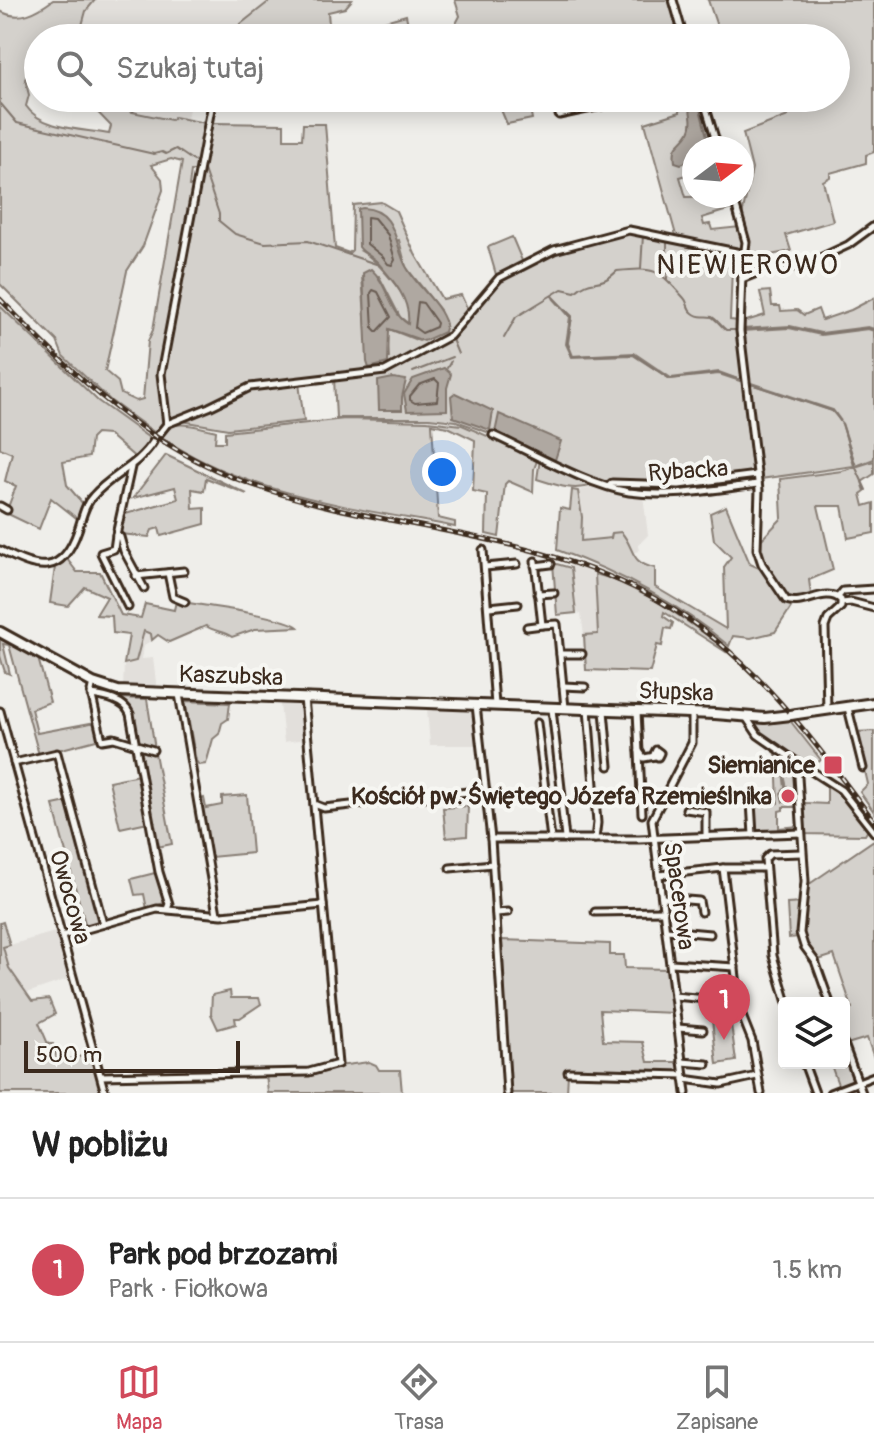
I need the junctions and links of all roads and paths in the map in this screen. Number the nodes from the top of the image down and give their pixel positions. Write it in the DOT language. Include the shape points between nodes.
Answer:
graph roads {
  1 [pos="673,0"];
  2 [pos="680,24"];
  3 [pos="210,112"];
  4 [pos="573,112"];
  5 [pos="707,112"];
  6 [pos="559,115"];
  7 [pos="714,136"];
  8 [pos="737,208"];
  9 [pos="874,226"];
  10 [pos="746,254"];
  11 [pos="767,269"];
  12 [pos="742,279"];
  13 [pos="167,424"];
  14 [pos="159,434"];
  15 [pos="493,435"];
  16 [pos="153,442"];
  17 [pos="131,466"];
  18 [pos="757,475"];
  19 [pos="758,484"];
  20 [pos="608,486"];
  21 [pos="0,506"];
  22 [pos="7,510"];
  23 [pos="116,535"];
  24 [pos="0,550"];
  25 [pos="483,550"];
  26 [pos="517,564"];
  27 [pos="551,564"];
  28 [pos="485,567"];
  29 [pos="184,571"];
  30 [pos="168,573"];
  31 [pos="136,576"];
  32 [pos="144,588"];
  33 [pos="874,589"];
  34 [pos="554,593"];
  35 [pos="538,594"];
  36 [pos="840,600"];
  37 [pos="185,602"];
  38 [pos="518,604"];
  39 [pos="128,607"];
  40 [pos="489,607"];
  41 [pos="874,608"];
  42 [pos="542,625"];
  43 [pos="527,627"];
  44 [pos="0,632"];
  45 [pos="560,654"];
  46 [pos="582,654"];
  47 [pos="93,683"];
  48 [pos="563,686"];
  49 [pos="585,687"];
  50 [pos="179,694"];
  51 [pos="91,695"];
  52 [pos="304,698"];
  53 [pos="874,703"];
  54 [pos="476,705"];
  55 [pos="495,706"];
  56 [pos="552,708"];
  57 [pos="565,708"];
  58 [pos="848,708"];
  59 [pos="588,709"];
  60 [pos="604,710"];
  61 [pos="827,710"];
  62 [pos="0,711"];
  63 [pos="637,711"];
  64 [pos="692,713"];
  65 [pos="746,716"];
  66 [pos="537,723"];
  67 [pos="137,745"];
  68 [pos="153,750"];
  69 [pos="638,751"];
  70 [pos="655,756"];
  71 [pos="14,763"];
  72 [pos="800,764"];
  73 [pos="609,766"];
  74 [pos="863,768"];
  75 [pos="486,790"];
  76 [pos="751,802"];
  77 [pos="314,804"];
  78 [pos="686,809"];
  79 [pos="642,814"];
  80 [pos="874,832"];
  81 [pos="801,833"];
  82 [pos="753,835"];
  83 [pos="706,836"];
  84 [pos="565,838"];
  85 [pos="652,838"];
  86 [pos="491,839"];
  87 [pos="551,839"];
  88 [pos="595,839"];
  89 [pos="802,853"];
  90 [pos="493,864"];
  91 [pos="450,868"];
  92 [pos="723,868"];
  93 [pos="764,868"];
  94 [pos="659,875"];
  95 [pos="663,898"];
  96 [pos="323,905"];
  97 [pos="167,909"];
  98 [pos="664,911"];
  99 [pos="508,912"];
  100 [pos="595,912"];
  101 [pos="701,912"];
  102 [pos="496,913"];
  103 [pos="217,914"];
  104 [pos="103,924"];
  105 [pos="666,930"];
  106 [pos="710,934"];
  107 [pos="62,936"];
  108 [pos="671,963"];
  109 [pos="735,967"];
  110 [pos="674,996"];
  111 [pos="785,997"];
  112 [pos="828,997"];
  113 [pos="718,1000"];
  114 [pos="742,1015"];
  115 [pos="724,1018"];
  116 [pos="678,1028"];
  117 [pos="703,1030"];
  118 [pos="850,1060"];
  119 [pos="682,1062"];
  120 [pos="707,1064"];
  121 [pos="806,1069"];
  122 [pos="568,1072"];
  123 [pos="101,1076"];
  124 [pos="757,1076"];
  125 [pos="874,1076"];
  126 [pos="684,1077"];
  127 [pos="858,1082"];
  128 [pos="105,1093"];
  129 [pos="507,1093"];
  130 [pos="686,1093"];
  131 [pos="761,1093"];
  132 [pos="815,1093"];
  133 [pos="830,1093"];
  134 [pos="862,1093"];
  1 -- 2 [label="street"];
  3 -- 13 [label="street" via="161,374"];
  4 -- 6 [label="street"];
  5 -- 7 [label="street"];
  8 -- 10 [label="street"];
  9 -- 11 [label="street" via="803,266"];
  10 -- 11 [label="street"];
  10 -- 12 [label="street"];
  10 -- 13 [label="street" via="629,230 554,250 499,278 450,336 385,371 250,387"];
  11 -- 12 [label="street"];
  12 -- 18 [label="street" via="740,331"];
  13 -- 14 [label="street"];
  15 -- 20 [label="street"];
  16 -- 17 [label="street"];
  17 -- 23 [label="street"];
  17 -- 24 [label="street" via="90,498 60,562 42,565"];
  18 -- 19 [label="street"];
  18 -- 20 [label="street" via="695,484"];
  19 -- 20 [label="street, Rybacka" via="664,493"];
  19 -- 36 [label="street, Rybacka" via="757,549 780,594 792,603 824,595"];
  21 -- 22 [label="street"];
  23 -- 31 [label="street"];
  23 -- 39 [label="street" via="114,549 101,553"];
  25 -- 28 [label="street"];
  26 -- 28 [label="street"];
  27 -- 35 [label="street" via="535,563"];
  28 -- 40 [label="street"];
  29 -- 30 [label="street"];
  30 -- 31 [label="street"];
  30 -- 37 [label="street" via="173,597"];
  31 -- 32 [label="street"];
  33 -- 36 [label="street" via="843,591"];
  34 -- 35 [label="street"];
  35 -- 42 [label="street"];
  36 -- 41 [label="street"];
  36 -- 61 [label="street" via="825,627"];
  38 -- 40 [label="street"];
  40 -- 55 [label="street"];
  42 -- 43 [label="street"];
  42 -- 45 [label="street" via="557,624"];
  44 -- 47 [label="main road, Kaszubska"];
  45 -- 46 [label="street"];
  45 -- 48 [label="street"];
  47 -- 50 [label="main road, Kaszubska" via="118,691"];
  47 -- 51 [label="street"];
  48 -- 49 [label="street"];
  48 -- 57 [label="street"];
  50 -- 52 [label="main road, Kaszubska"];
  50 -- 103 [label="street"];
  51 -- 67 [label="street" via="126,706"];
  51 -- 67 [label="street" via="102,740"];
  52 -- 54 [label="main road, Kaszubska"];
  52 -- 77 [label="street"];
  53 -- 58 [label="main road, Słupska"];
  54 -- 55 [label="main road, Słupska"];
  54 -- 75 [label="street"];
  55 -- 56 [label="main road, Słupska"];
  56 -- 57 [label="main road, Słupska"];
  56 -- 84 [label="street"];
  57 -- 59 [label="main road, Słupska"];
  58 -- 61 [label="main road, Słupska"];
  58 -- 74 [label="street"];
  59 -- 60 [label="main road, Słupska"];
  59 -- 88 [label="street"];
  60 -- 63 [label="main road, Słupska"];
  60 -- 73 [label="street"];
  61 -- 65 [label="main road, Słupska"];
  62 -- 71 [label="street, Owocowa"];
  63 -- 64 [label="main road, Słupska"];
  63 -- 69 [label="street"];
  64 -- 65 [label="main road, Słupska"];
  64 -- 85 [label="street, Spacerowa" via="692,743 653,814"];
  65 -- 72 [label="street" via="758,735"];
  66 -- 87 [label="street"];
  67 -- 68 [label="street"];
  67 -- 97 [label="street"];
  69 -- 70 [label="street" via="644,758"];
  69 -- 79 [label="street"];
  71 -- 104 [label="street" via="57,753"];
  71 -- 107 [label="street, Owocowa"];
  72 -- 80 [label="street" via="841,790"];
  72 -- 81 [label="street"];
  75 -- 77 [label="street" via="324,808"];
  75 -- 86 [label="street"];
  76 -- 82 [label="street"];
  77 -- 96 [label="street"];
  78 -- 83 [label="street" via="706,812"];
  81 -- 82 [label="street"];
  81 -- 89 [label="street"];
  82 -- 83 [label="street"];
  83 -- 85 [label="street"];
  84 -- 87 [label="street"];
  84 -- 88 [label="street"];
  85 -- 88 [label="street"];
  85 -- 94 [label="street, Spacerowa"];
  86 -- 87 [label="street"];
  86 -- 90 [label="street"];
  89 -- 93 [label="street" via="770,854"];
  89 -- 112 [label="street" via="805,887 799,924"];
  90 -- 91 [label="street"];
  90 -- 102 [label="street"];
  92 -- 93 [label="street"];
  92 -- 94 [label="street"];
  92 -- 109 [label="street"];
  93 -- 111 [label="street" via="773,956"];
  94 -- 95 [label="street, Spacerowa"];
  95 -- 98 [label="street, Spacerowa"];
  95 -- 101 [label="street" via="698,901"];
  96 -- 103 [label="street"];
  96 -- 123 [label="street" via="338,1064 309,1072"];
  97 -- 103 [label="street"];
  97 -- 104 [label="street"];
  98 -- 100 [label="street"];
  98 -- 105 [label="street, Spacerowa"];
  99 -- 102 [label="street"];
  102 -- 129 [label="street"];
  104 -- 107 [label="street"];
  105 -- 106 [label="street"];
  105 -- 108 [label="street, Spacerowa"];
  107 -- 123 [label="street, Owocowa"];
  108 -- 109 [label="street"];
  108 -- 110 [label="street, Spacerowa"];
  109 -- 114 [label="street"];
  110 -- 113 [label="street"];
  110 -- 116 [label="street, Spacerowa"];
  114 -- 115 [label="street"];
  114 -- 124 [label="street"];
  116 -- 117 [label="street"];
  116 -- 119 [label="street, Spacerowa"];
  118 -- 127 [label="street"];
  119 -- 120 [label="street"];
  119 -- 126 [label="street, Spacerowa"];
  121 -- 132 [label="street"];
  122 -- 126 [label="street"];
  123 -- 128 [label="street, Owocowa"];
  124 -- 126 [label="street" via="721,1084"];
  124 -- 131 [label="street"];
  125 -- 127 [label="street"];
  126 -- 130 [label="street, Spacerowa"];
  127 -- 133 [label="street"];
  127 -- 134 [label="street"];
}
